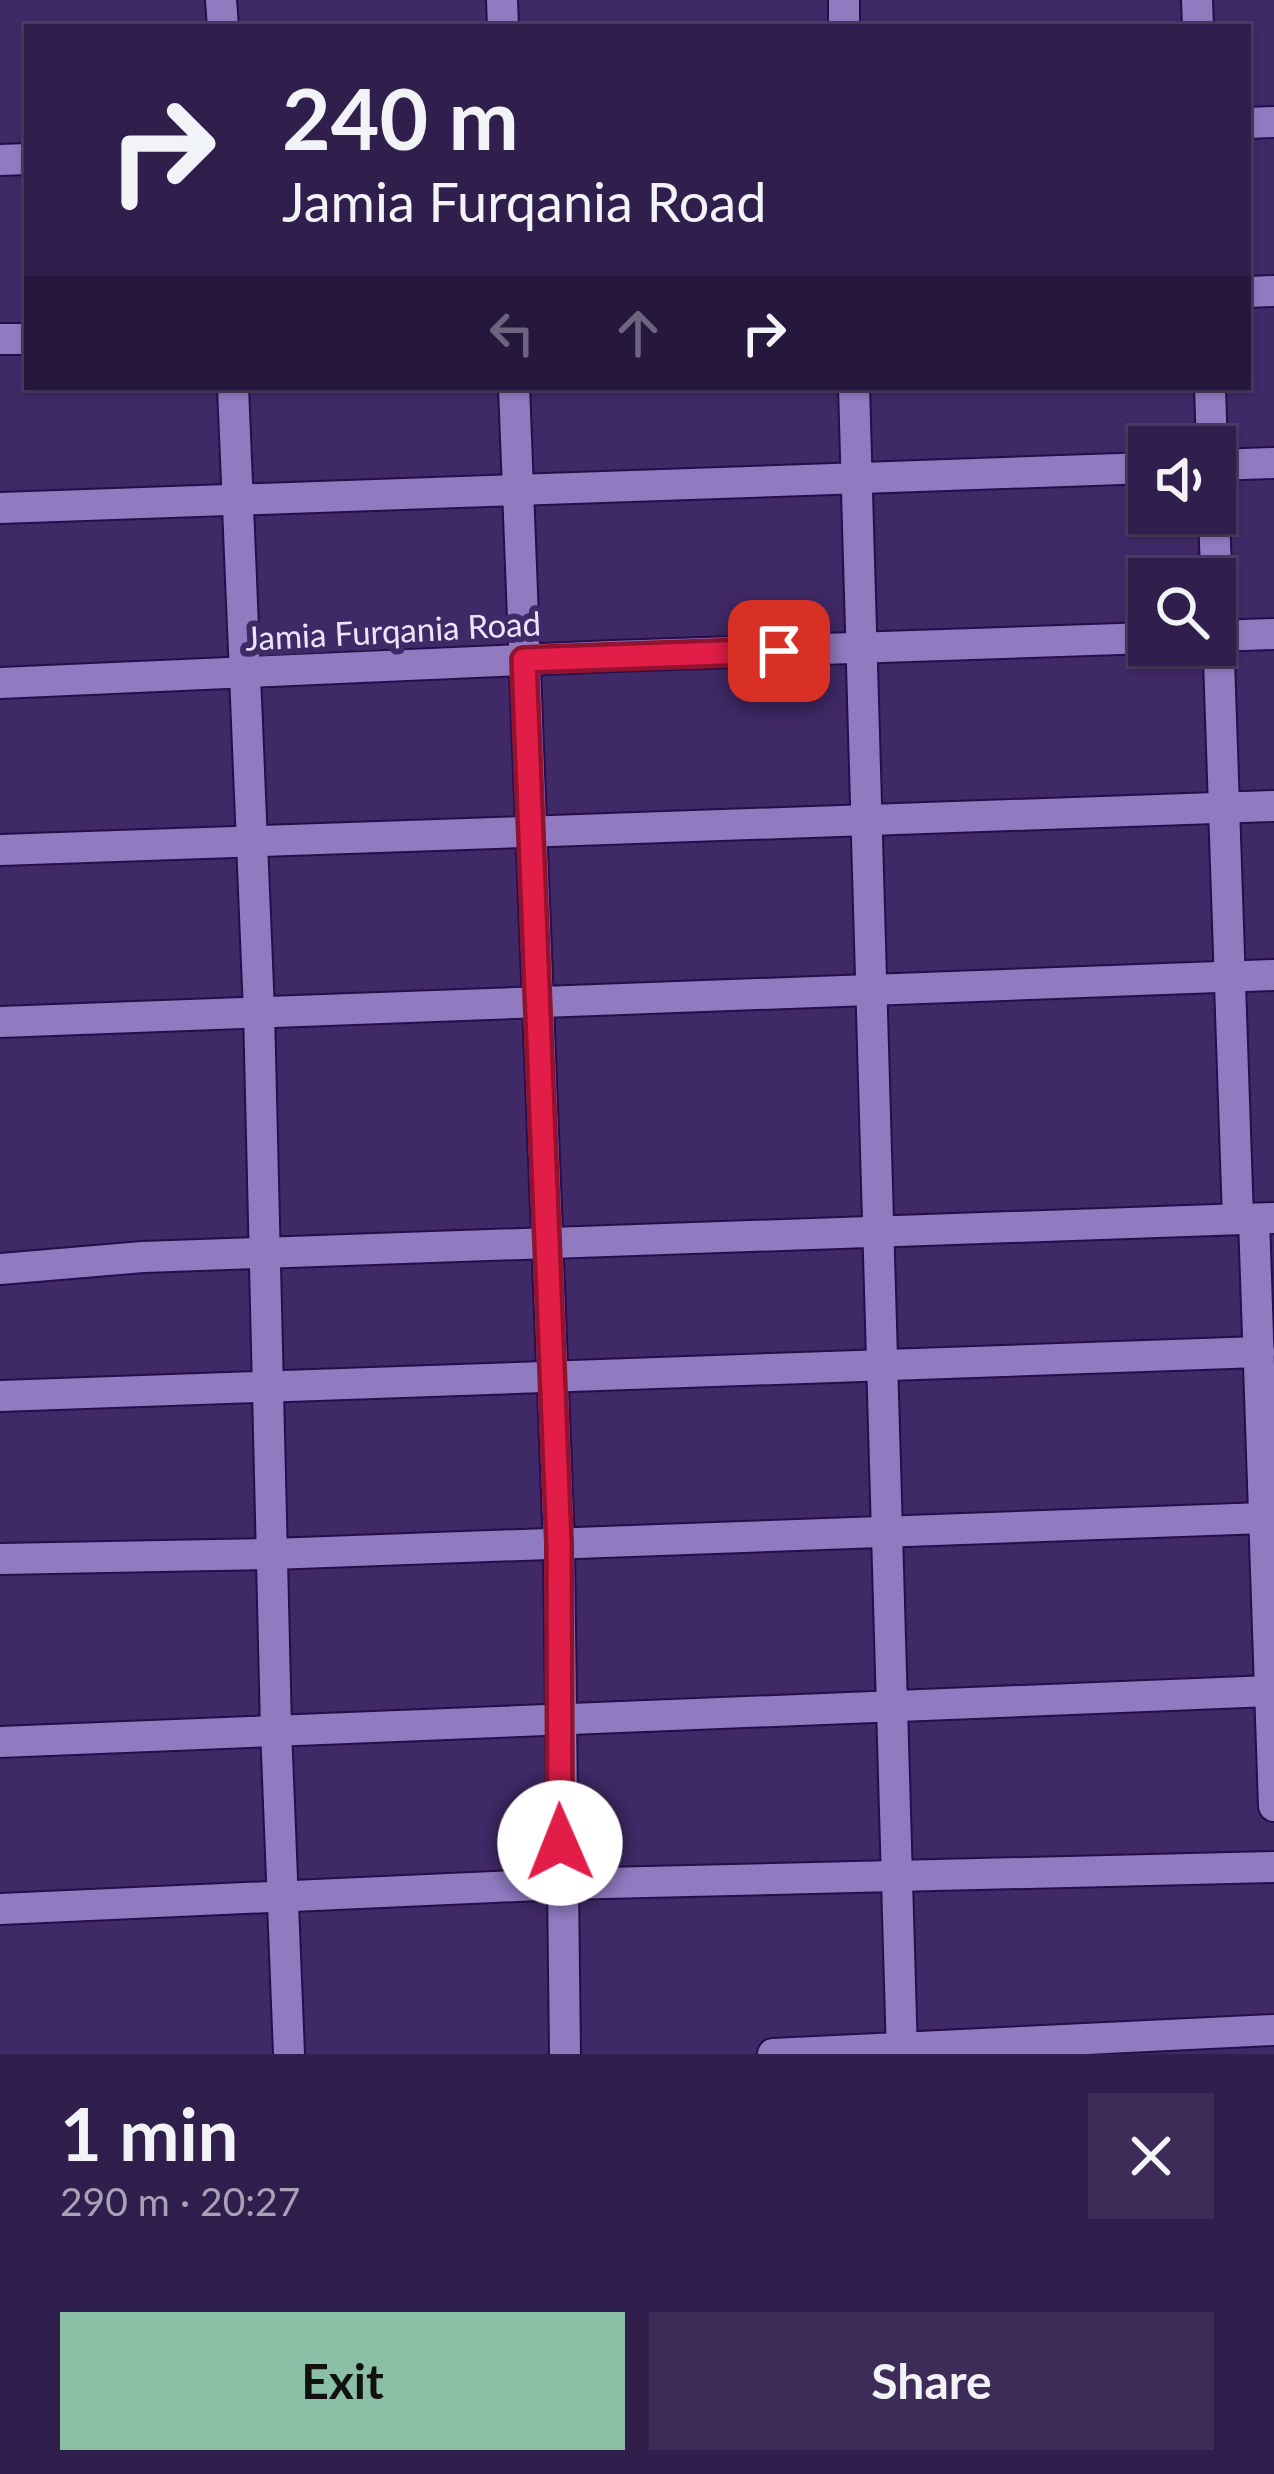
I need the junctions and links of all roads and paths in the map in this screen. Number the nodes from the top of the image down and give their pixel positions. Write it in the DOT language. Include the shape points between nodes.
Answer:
graph roads {
  1 [pos="233,390"];
  2 [pos="514,390"];
  3 [pos="854,390"];
  4 [pos="1210,390"];
  5 [pos="1211,426"];
  6 [pos="1274,463"];
  7 [pos="1236,464"];
  8 [pos="1128,469"];
  9 [pos="857,478"];
  10 [pos="518,491"];
  11 [pos="236,501"];
  12 [pos="0,508"];
  13 [pos="1274,634"];
  14 [pos="1236,635"];
  15 [pos="1128,639"];
  16 [pos="862,648"];
  17 [pos="524,660"];
  18 [pos="1218,666"];
  19 [pos="246,674"];
  20 [pos="0,683"];
  21 [pos="1274,806"];
  22 [pos="1224,808"];
  23 [pos="867,820"];
  24 [pos="530,832"];
  25 [pos="253,842"];
  26 [pos="0,850"];
  27 [pos="1274,975"];
  28 [pos="1230,977"];
  29 [pos="872,989"];
  30 [pos="537,1001"];
  31 [pos="259,1011"];
  32 [pos="0,1022"];
  33 [pos="1255,1219"];
  34 [pos="878,1232"];
  35 [pos="545,1243"];
  36 [pos="266,1253"];
  37 [pos="0,1268"];
  38 [pos="1258,1352"];
  39 [pos="882,1365"];
  40 [pos="551,1376"];
  41 [pos="268,1386"];
  42 [pos="0,1396"];
  43 [pos="1264,1518"];
  44 [pos="887,1532"];
  45 [pos="559,1544"];
  46 [pos="272,1554"];
  47 [pos="0,1559"];
  48 [pos="1270,1691"];
  49 [pos="892,1706"];
  50 [pos="558,1718"];
  51 [pos="276,1729"];
  52 [pos="0,1742"];
  53 [pos="1273,1750"];
  54 [pos="1274,1806"];
  55 [pos="1274,1867"];
  56 [pos="897,1875"];
  57 [pos="561,1884"];
  58 [pos="285,1896"];
  59 [pos="0,1909"];
  60 [pos="1274,2030"];
  61 [pos="902,2051"];
  62 [pos="289,2054"];
  63 [pos="565,2054"];
  64 [pos="773,2054"];
  1 -- 11 [label="street"];
  2 -- 10 [label="street"];
  3 -- 9 [label="street"];
  4 -- 5 [label="street"];
  6 -- 7 [label="street"];
  8 -- 9 [label="street"];
  9 -- 10 [label="street"];
  9 -- 16 [label="street"];
  10 -- 11 [label="street"];
  10 -- 17 [label="street"];
  11 -- 12 [label="street"];
  11 -- 19 [label="street"];
  13 -- 14 [label="street"];
  15 -- 16 [label="street, Jamia Furqania Road"];
  16 -- 17 [label="street, Jamia Furqania Road"];
  16 -- 23 [label="street"];
  17 -- 19 [label="street, Jamia Furqania Road"];
  17 -- 24 [label="street"];
  18 -- 22 [label="street"];
  19 -- 20 [label="street, Jamia Furqania Road"];
  19 -- 25 [label="street"];
  21 -- 22 [label="street"];
  22 -- 23 [label="street"];
  22 -- 28 [label="street"];
  23 -- 24 [label="street"];
  23 -- 29 [label="street"];
  24 -- 25 [label="street"];
  24 -- 30 [label="street"];
  25 -- 26 [label="street"];
  25 -- 31 [label="street"];
  27 -- 28 [label="street"];
  28 -- 29 [label="street"];
  28 -- 33 [label="street"];
  29 -- 30 [label="street"];
  29 -- 34 [label="street"];
  30 -- 31 [label="street"];
  30 -- 35 [label="street"];
  31 -- 32 [label="street"];
  31 -- 36 [label="street"];
  33 -- 34 [label="street"];
  33 -- 38 [label="street"];
  34 -- 35 [label="street"];
  34 -- 39 [label="street"];
  35 -- 36 [label="street"];
  35 -- 40 [label="street"];
  36 -- 37 [label="street"];
  36 -- 41 [label="street"];
  38 -- 39 [label="street"];
  38 -- 43 [label="street"];
  39 -- 40 [label="street"];
  39 -- 44 [label="street"];
  40 -- 41 [label="street"];
  40 -- 45 [label="street"];
  41 -- 42 [label="street"];
  41 -- 46 [label="street"];
  43 -- 44 [label="street"];
  43 -- 48 [label="street"];
  44 -- 45 [label="street"];
  44 -- 49 [label="street"];
  45 -- 46 [label="street"];
  45 -- 50 [label="street"];
  46 -- 47 [label="street"];
  46 -- 51 [label="street"];
  48 -- 49 [label="street"];
  48 -- 53 [label="street"];
  49 -- 50 [label="street"];
  49 -- 56 [label="street"];
  50 -- 51 [label="street"];
  50 -- 57 [label="street"];
  51 -- 52 [label="street"];
  51 -- 58 [label="street"];
  53 -- 54 [label="street"];
  55 -- 56 [label="street"];
  56 -- 57 [label="street"];
  56 -- 61 [label="street"];
  57 -- 58 [label="street"];
  57 -- 63 [label="street"];
  58 -- 59 [label="street"];
  58 -- 62 [label="street"];
  60 -- 61 [label="street"];
  61 -- 64 [label="street"];
}
